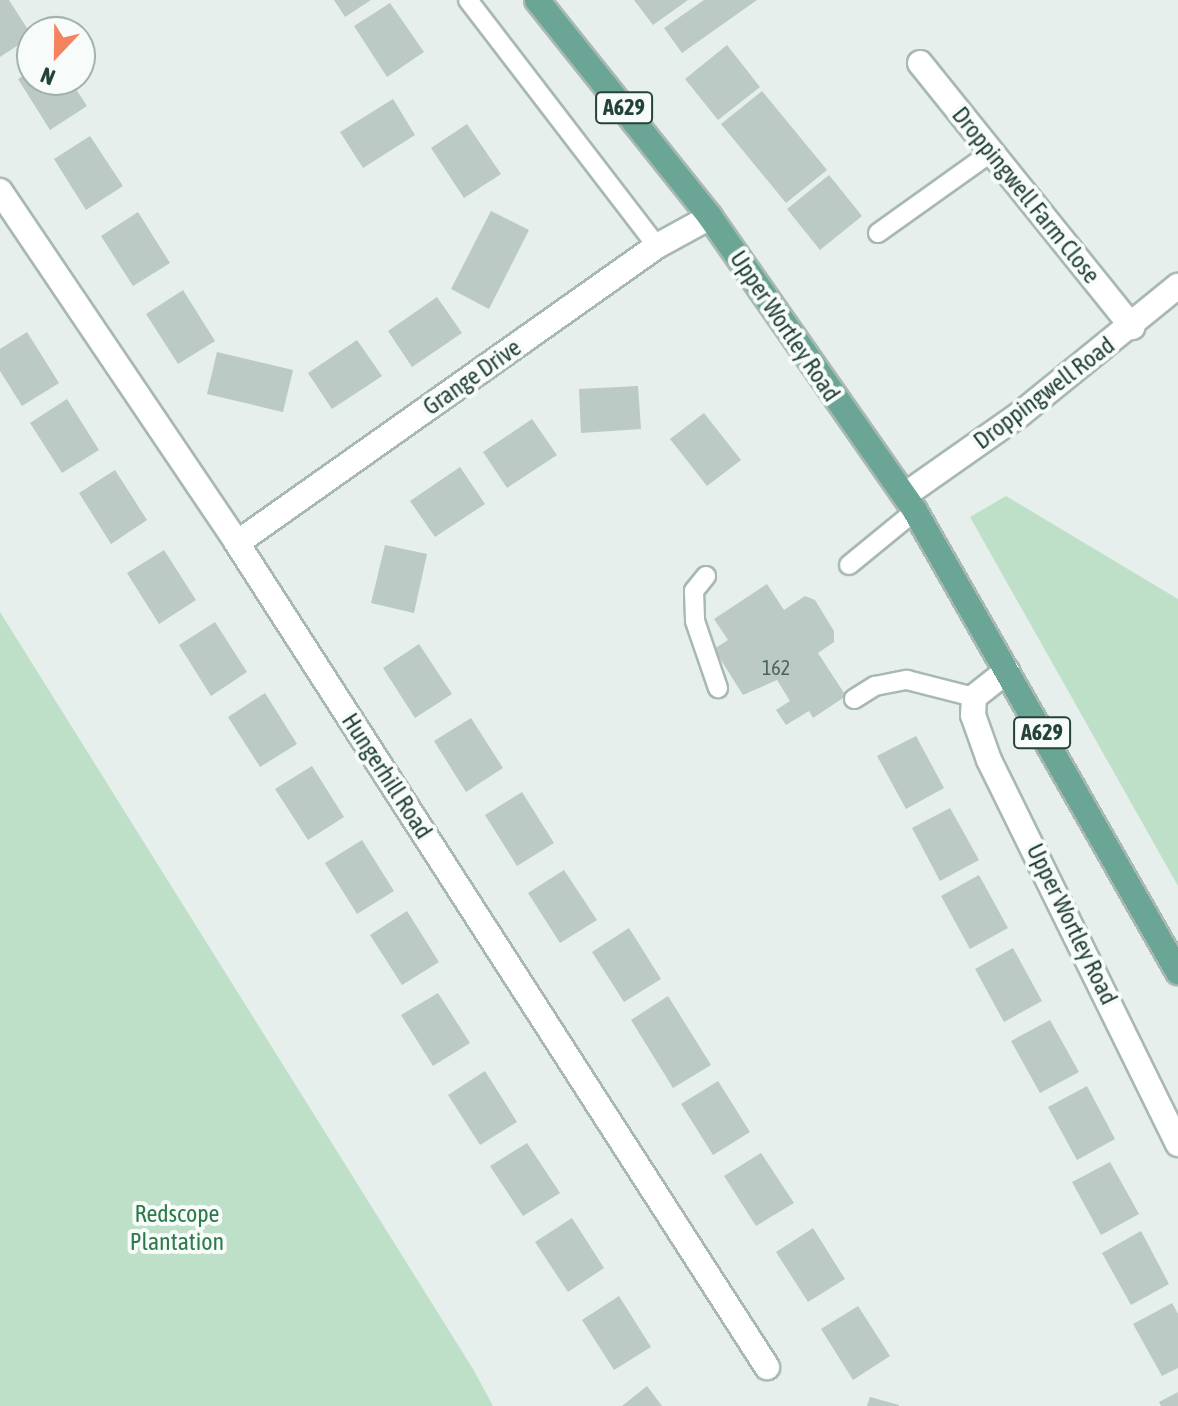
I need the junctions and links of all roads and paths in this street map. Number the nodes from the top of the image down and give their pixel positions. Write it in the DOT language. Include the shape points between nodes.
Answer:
graph roads {
  1 [pos="468,0"];
  2 [pos="537,0"];
  3 [pos="920,63"];
  4 [pos="990,153"];
  5 [pos="0,191"];
  6 [pos="710,217"];
  7 [pos="878,233"];
  8 [pos="657,246"];
  9 [pos="1178,286"];
  10 [pos="1132,327"];
  11 [pos="910,503"];
  12 [pos="237,543"];
  13 [pos="849,565"];
  14 [pos="706,576"];
  15 [pos="1007,671"];
  16 [pos="718,688"];
  17 [pos="974,697"];
  18 [pos="854,699"];
  19 [pos="1178,972"];
  20 [pos="1178,1144"];
  21 [pos="767,1367"];
  1 -- 8 [label="lane"];
  2 -- 6 [label="main road, Upper Wortley Road / A629"];
  3 -- 4 [label="street, Droppingwell Farm Close"];
  4 -- 7 [label="lane"];
  4 -- 10 [label="street, Droppingwell Farm Close"];
  5 -- 12 [label="street, Hungerhill Road"];
  6 -- 8 [label="street, Grange Drive"];
  6 -- 11 [label="main road, Upper Wortley Road / A629"];
  8 -- 12 [label="street, Grange Drive"];
  9 -- 10 [label="street, Droppingwell Road"];
  10 -- 11 [label="street, Droppingwell Road"];
  11 -- 13 [label="lane"];
  11 -- 15 [label="main road, Upper Wortley Road / A629"];
  12 -- 21 [label="street, Hungerhill Road"];
  14 -- 16 [label="lane" via="694,591 695,621"];
  15 -- 17 [label="street"];
  15 -- 19 [label="main road, Upper Wortley Road / A629"];
  17 -- 18 [label="lane" via="907,680 875,686"];
  17 -- 20 [label="street, Upper Wortley Road" via="973,715 989,760"];
}
